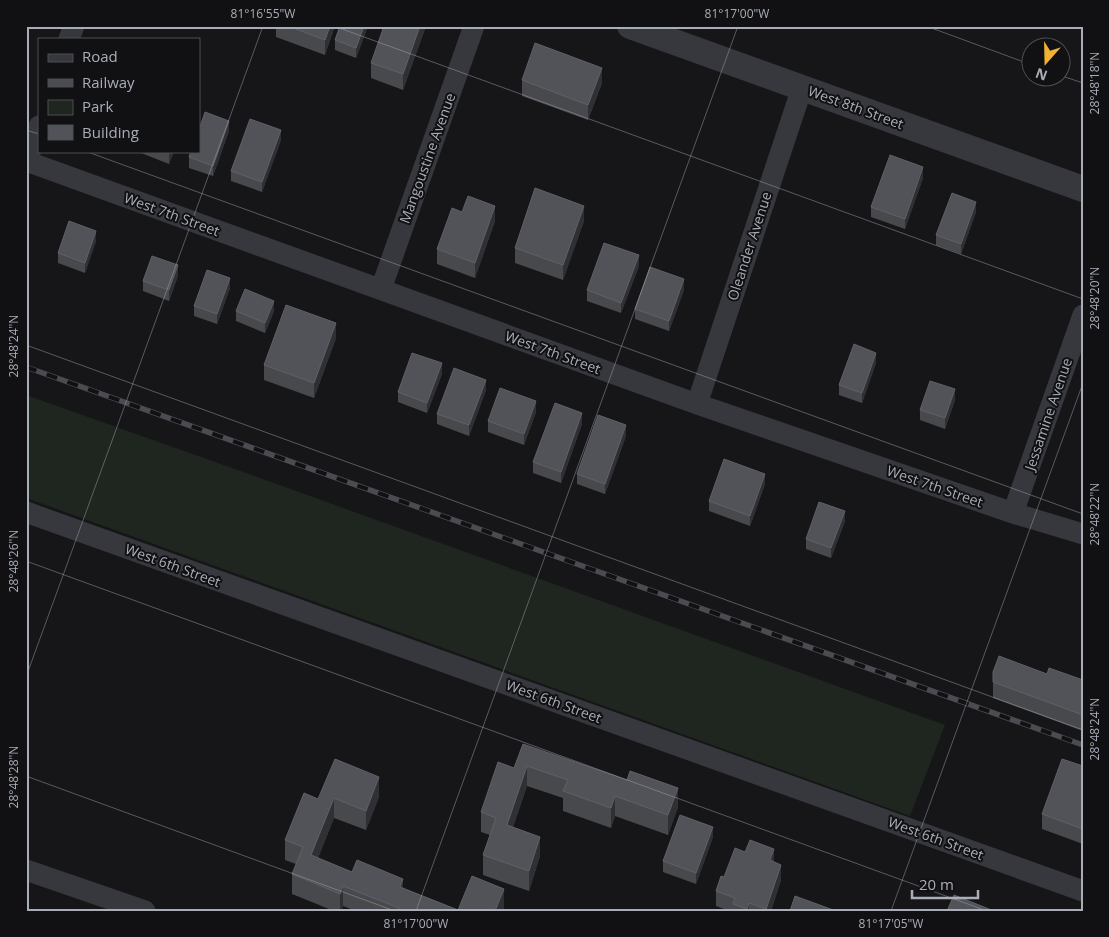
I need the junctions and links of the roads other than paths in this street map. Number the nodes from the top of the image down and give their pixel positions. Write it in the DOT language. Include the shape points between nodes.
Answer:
graph roads {
  1 [pos="74,26"];
  2 [pos="474,26"];
  3 [pos="630,26"];
  4 [pos="69,38"];
  5 [pos="802,88"];
  6 [pos="38,129"];
  7 [pos="26,161"];
  8 [pos="1083,189"];
  9 [pos="381,290"];
  10 [pos="1083,315"];
  11 [pos="697,404"];
  12 [pos="26,512"];
  13 [pos="1013,513"];
  14 [pos="1083,534"];
  15 [pos="26,870"];
  16 [pos="1083,891"];
  17 [pos="145,911"];
  1 -- 4 [label="street"];
  2 -- 9 [label="street, Mangoustine Avenue"];
  3 -- 5 [label="street, West 8th Street"];
  5 -- 8 [label="street, West 8th Street"];
  5 -- 11 [label="street, Oleander Avenue"];
  6 -- 7 [label="street"];
  7 -- 9 [label="street, West 7th Street"];
  9 -- 11 [label="street, West 7th Street"];
  10 -- 13 [label="street, Jessamine Avenue"];
  11 -- 13 [label="street, West 7th Street"];
  12 -- 16 [label="street, West 6th Street"];
  13 -- 14 [label="street, West 7th Street"];
  15 -- 17 [label="street"];
}
